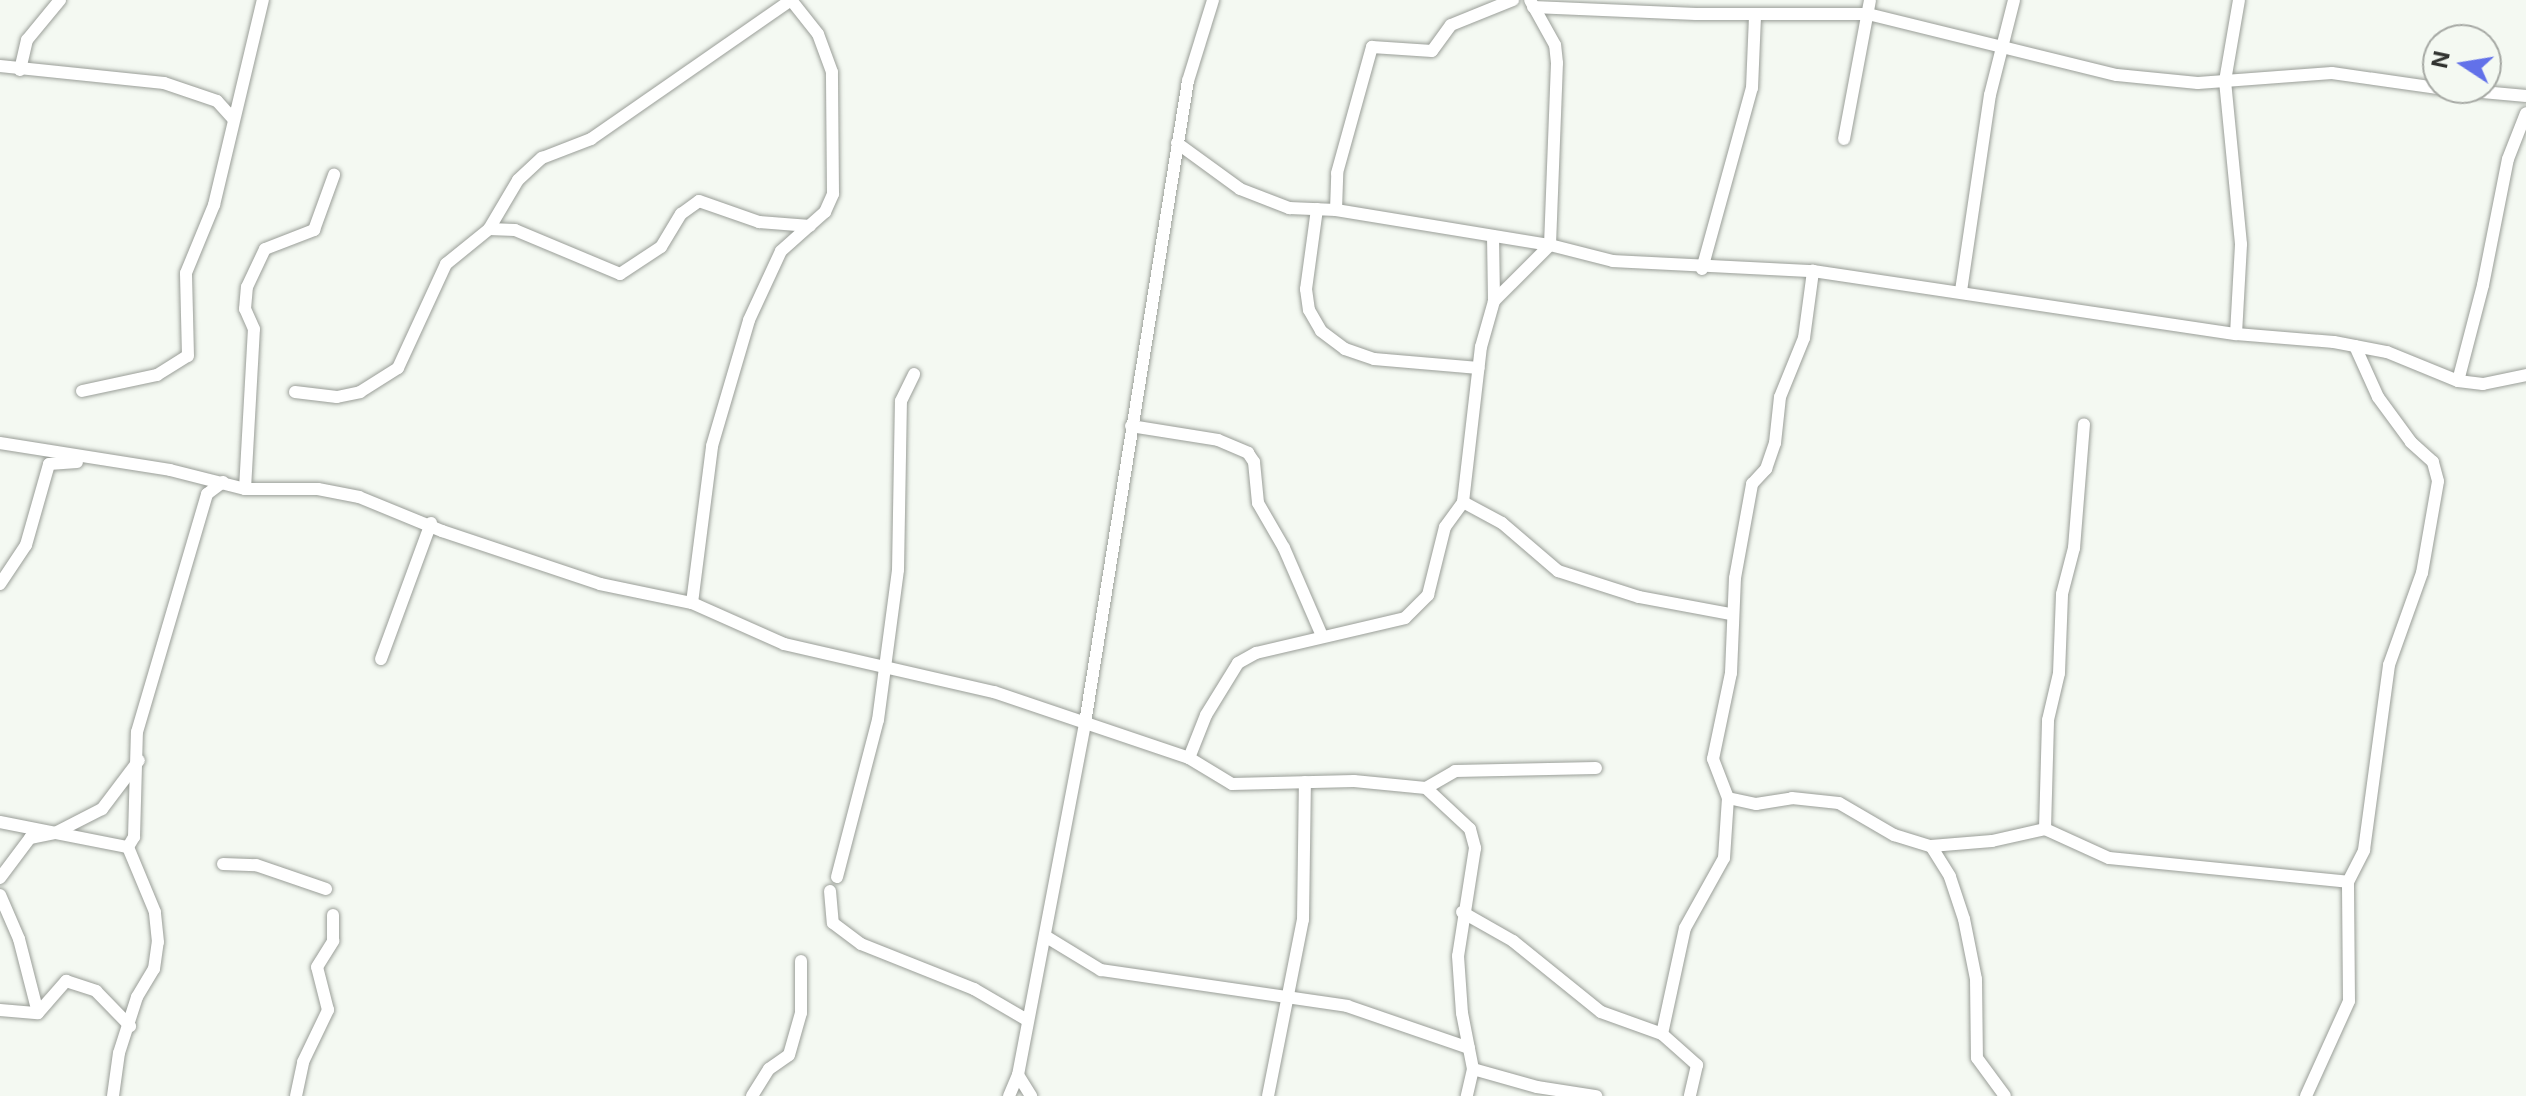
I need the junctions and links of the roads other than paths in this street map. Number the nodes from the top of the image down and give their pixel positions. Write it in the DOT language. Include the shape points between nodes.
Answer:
graph roads {
  1 [pos="60,0"];
  2 [pos="263,0"];
  3 [pos="791,0"];
  4 [pos="1213,0"];
  5 [pos="1513,0"];
  6 [pos="1870,0"];
  7 [pos="2014,0"];
  8 [pos="2239,0"];
  9 [pos="1532,4"];
  10 [pos="1868,14"];
  11 [pos="1755,15"];
  12 [pos="2001,49"];
  13 [pos="0,66"];
  14 [pos="20,70"];
  15 [pos="2225,81"];
  16 [pos="2422,86"];
  17 [pos="2502,94"];
  18 [pos="2526,96"];
  19 [pos="2526,113"];
  20 [pos="233,119"];
  21 [pos="1844,139"];
  22 [pos="1177,143"];
  23 [pos="334,175"];
  24 [pos="1317,209"];
  25 [pos="1336,210"];
  26 [pos="810,226"];
  27 [pos="489,229"];
  28 [pos="1493,236"];
  29 [pos="1550,245"];
  30 [pos="1702,269"];
  31 [pos="1813,271"];
  32 [pos="1961,291"];
  33 [pos="1494,301"];
  34 [pos="2236,334"];
  35 [pos="2355,346"];
  36 [pos="1479,368"];
  37 [pos="914,374"];
  38 [pos="2526,375"];
  39 [pos="2458,381"];
  40 [pos="82,391"];
  41 [pos="295,392"];
  42 [pos="2084,424"];
  43 [pos="1131,426"];
  44 [pos="0,443"];
  45 [pos="89,460"];
  46 [pos="223,482"];
  47 [pos="245,489"];
  48 [pos="1463,502"];
  49 [pos="431,523"];
  50 [pos="0,584"];
  51 [pos="692,603"];
  52 [pos="1730,614"];
  53 [pos="1322,636"];
  54 [pos="381,659"];
  55 [pos="886,667"];
  56 [pos="1085,723"];
  57 [pos="1189,758"];
  58 [pos="139,760"];
  59 [pos="1596,768"];
  60 [pos="1305,782"];
  61 [pos="1426,788"];
  62 [pos="1728,798"];
  63 [pos="0,822"];
  64 [pos="2045,829"];
  65 [pos="55,833"];
  66 [pos="1931,846"];
  67 [pos="128,847"];
  68 [pos="223,864"];
  69 [pos="837,877"];
  70 [pos="0,878"];
  71 [pos="2348,882"];
  72 [pos="326,889"];
  73 [pos="830,891"];
  74 [pos="0,895"];
  75 [pos="1462,912"];
  76 [pos="333,915"];
  77 [pos="1045,936"];
  78 [pos="801,961"];
  79 [pos="1291,996"];
  80 [pos="0,1010"];
  81 [pos="38,1013"];
  82 [pos="1027,1020"];
  83 [pos="130,1026"];
  84 [pos="1662,1034"];
  85 [pos="1469,1048"];
  86 [pos="1473,1069"];
  87 [pos="1989,1072"];
  88 [pos="1018,1075"];
  89 [pos="113,1096"];
  90 [pos="296,1096"];
  91 [pos="752,1096"];
  92 [pos="1009,1096"];
  93 [pos="1031,1096"];
  94 [pos="1268,1096"];
  95 [pos="1467,1096"];
  96 [pos="1596,1096"];
  97 [pos="1690,1096"];
  98 [pos="1989,1096"];
  99 [pos="2005,1096"];
  100 [pos="2306,1096"];
  1 -- 14 [label="street" via="27,40"];
  2 -- 20 [label="street"];
  3 -- 26 [label="street" via="818,34 832,72 833,194"];
  3 -- 27 [label="street" via="591,139 542,158 518,180"];
  4 -- 22 [label="street" via="1188,81"];
  5 -- 25 [label="street" via="1451,25 1432,51 1372,47 1337,173"];
  6 -- 10 [label="street"];
  7 -- 12 [label="street"];
  8 -- 15 [label="street"];
  9 -- 11 [label="street"];
  9 -- 29 [label="street" via="1555,45 1557,63"];
  10 -- 11 [label="street"];
  10 -- 12 [label="street"];
  10 -- 21 [label="street"];
  11 -- 30 [label="street" via="1752,88"];
  12 -- 15 [label="street" via="2117,75"];
  12 -- 32 [label="street" via="1970,211"];
  13 -- 14 [label="street"];
  14 -- 20 [label="street" via="164,83 217,101"];
  15 -- 16 [label="street" via="2332,73"];
  15 -- 34 [label="street" via="2241,244"];
  17 -- 18 [label="street"];
  19 -- 39 [label="street" via="2508,159"];
  20 -- 40 [label="street" via="214,205 186,273 188,356 157,375"];
  22 -- 24 [label="street" via="1240,189 1289,208"];
  22 -- 43 [label="street"];
  23 -- 47 [label="street" via="314,230 265,249 247,287 245,309 254,329"];
  24 -- 25 [label="street"];
  24 -- 36 [label="street" via="1306,289 1309,310 1321,331 1345,349 1374,359"];
  25 -- 28 [label="street"];
  26 -- 27 [label="street" via="759,222 699,201 681,214 661,247 620,274 515,230"];
  26 -- 51 [label="street" via="781,251 742,340 712,446"];
  27 -- 41 [label="street" via="446,264 398,368 360,392 337,397"];
  28 -- 29 [label="street"];
  28 -- 33 [label="street"];
  29 -- 30 [label="street" via="1613,261"];
  29 -- 33 [label="street"];
  30 -- 31 [label="street"];
  31 -- 32 [label="street"];
  31 -- 52 [label="street" via="1804,338 1780,397 1775,443 1766,469 1752,484"];
  32 -- 34 [label="street"];
  33 -- 36 [label="street"];
  34 -- 35 [label="street"];
  35 -- 39 [label="street" via="2387,352"];
  35 -- 71 [label="street" via="2378,397 2433,462 2438,481 2422,573 2389,665 2364,850"];
  36 -- 48 [label="street"];
  37 -- 55 [label="street" via="901,401 903,497"];
  38 -- 39 [label="street" via="2483,384"];
  42 -- 64 [label="street" via="2074,548 2062,594 2059,673 2048,720"];
  43 -- 53 [label="street" via="1218,440 1248,453 1254,462 1258,503"];
  43 -- 56 [label="street"];
  44 -- 45 [label="street"];
  45 -- 46 [label="street"];
  45 -- 50 [label="street" via="49,464 26,545"];
  46 -- 47 [label="street"];
  46 -- 58 [label="street" via="207,494 137,732"];
  47 -- 49 [label="street" via="318,489 359,497"];
  48 -- 52 [label="street" via="1502,523 1558,571 1639,597"];
  48 -- 53 [label="street" via="1445,527 1433,581 1419,605 1405,618"];
  49 -- 51 [label="street" via="600,584"];
  49 -- 54 [label="street"];
  51 -- 55 [label="street" via="784,644"];
  52 -- 62 [label="street" via="1731,673 1713,759"];
  53 -- 57 [label="street" via="1256,653 1238,663 1206,715"];
  55 -- 56 [label="street" via="994,692"];
  55 -- 69 [label="street" via="878,720"];
  56 -- 57 [label="street"];
  56 -- 77 [label="street"];
  57 -- 60 [label="street" via="1232,784"];
  58 -- 65 [label="street" via="102,809"];
  58 -- 67 [label="street" via="134,837"];
  59 -- 61 [label="street" via="1470,769 1455,771"];
  60 -- 61 [label="street"];
  60 -- 79 [label="street" via="1303,920"];
  61 -- 75 [label="street" via="1470,829 1474,862"];
  62 -- 66 [label="street" via="1756,804 1792,798 1839,803 1894,835"];
  62 -- 84 [label="street" via="1724,858 1685,928"];
  63 -- 65 [label="street"];
  64 -- 66 [label="street" via="1992,841"];
  64 -- 71 [label="street" via="2109,858"];
  65 -- 67 [label="street"];
  65 -- 70 [label="street" via="30,838"];
  66 -- 87 [label="street" via="1950,877 1964,919 1976,979 1977,1058"];
  67 -- 83 [label="street" via="155,912 158,942 154,969 137,997"];
  68 -- 72 [label="street" via="256,865"];
  71 -- 100 [label="street" via="2349,1001"];
  73 -- 82 [label="street" via="833,923 861,944 974,989"];
  74 -- 81 [label="street" via="19,939"];
  75 -- 84 [label="street" via="1513,941 1601,1012"];
  75 -- 85 [label="street" via="1458,956"];
  76 -- 90 [label="street" via="333,941 317,967 328,1010 303,1062"];
  77 -- 79 [label="street" via="1101,970"];
  77 -- 82 [label="street"];
  78 -- 91 [label="street" via="801,1013 789,1055 769,1069"];
  79 -- 85 [label="street" via="1347,1006"];
  79 -- 94 [label="street"];
  80 -- 81 [label="street"];
  81 -- 83 [label="street" via="66,981 96,991"];
  82 -- 88 [label="street"];
  83 -- 89 [label="street" via="119,1053"];
  84 -- 97 [label="street" via="1697,1065"];
  85 -- 86 [label="street"];
  86 -- 95 [label="street"];
  86 -- 96 [label="street"];
  87 -- 98 [label="street"];
  87 -- 99 [label="street"];
  88 -- 92 [label="street"];
  88 -- 93 [label="street"];
}
